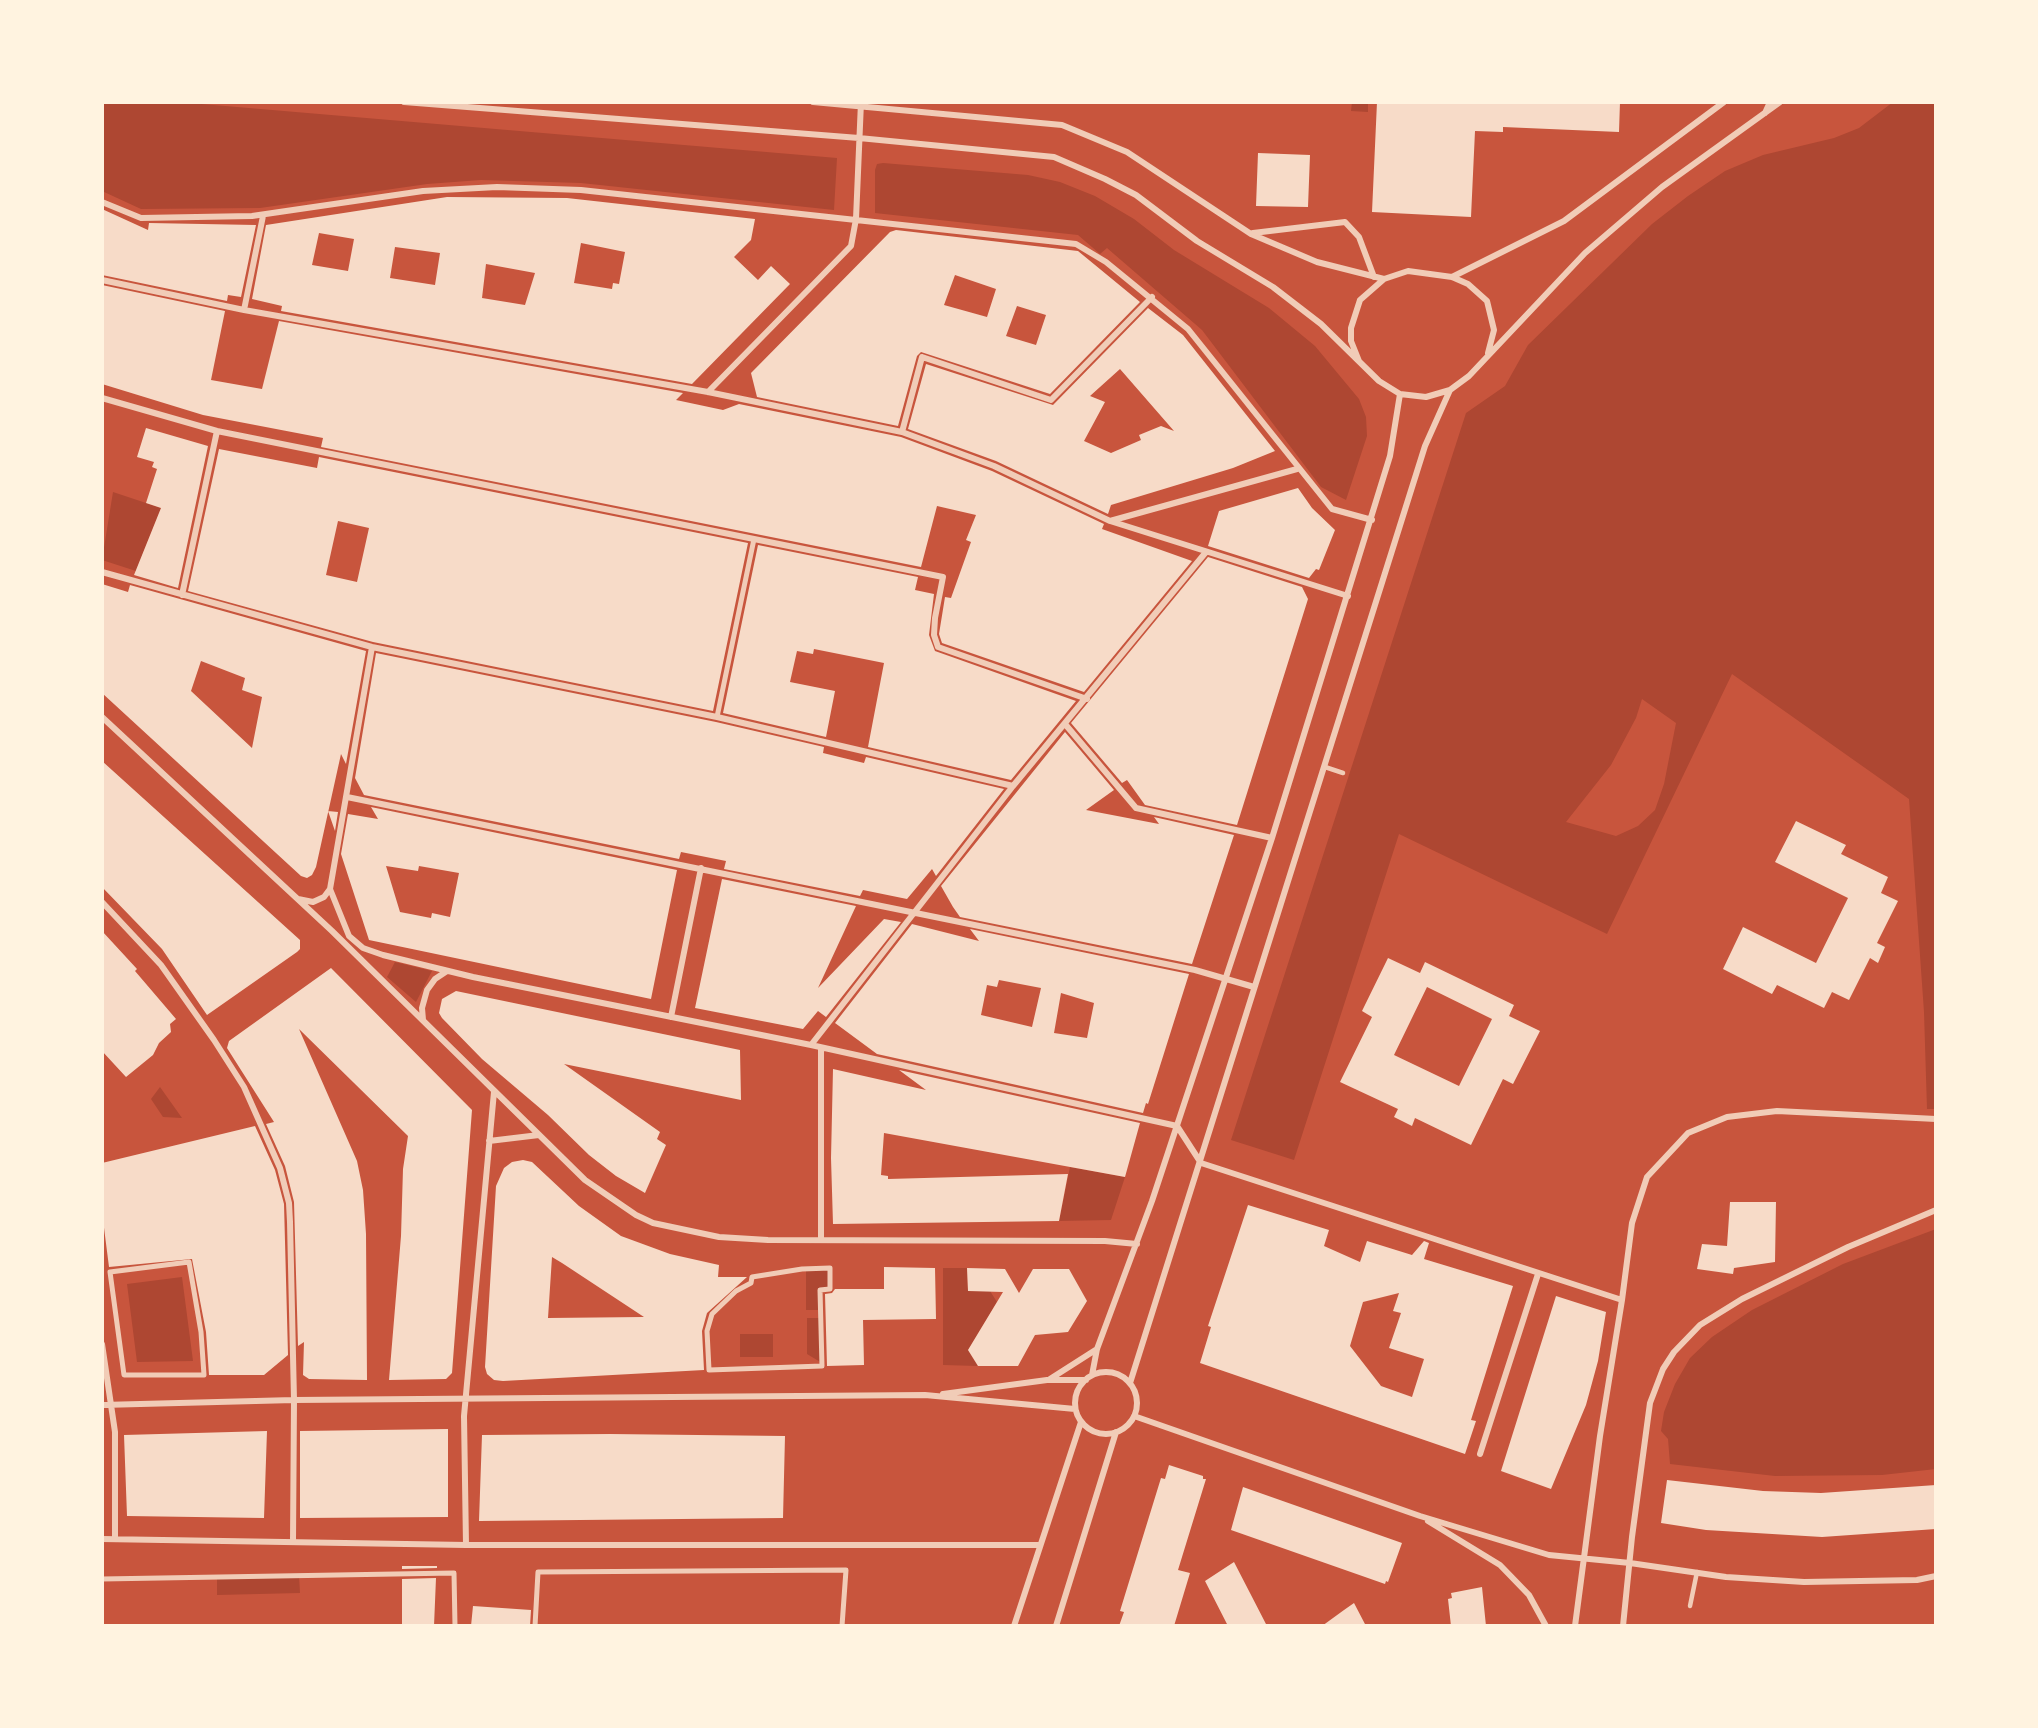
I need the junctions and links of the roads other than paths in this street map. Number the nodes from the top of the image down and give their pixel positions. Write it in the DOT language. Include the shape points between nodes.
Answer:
graph roads {
  1 [pos="404,102"];
  2 [pos="813,102"];
  3 [pos="1724,102"];
  4 [pos="1770,102"];
  5 [pos="1780,102"];
  6 [pos="861,104"];
  7 [pos="1764,114"];
  8 [pos="859,138"];
  9 [pos="102,201"];
  10 [pos="262,216"];
  11 [pos="855,219"];
  12 [pos="1251,234"];
  13 [pos="1374,276"];
  14 [pos="1452,277"];
  15 [pos="1383,279"];
  16 [pos="102,280"];
  17 [pos="1152,297"];
  18 [pos="244,310"];
  19 [pos="1487,354"];
  20 [pos="1361,365"];
  21 [pos="1450,390"];
  22 [pos="708,392"];
  23 [pos="1400,394"];
  24 [pos="102,398"];
  25 [pos="217,431"];
  26 [pos="902,432"];
  27 [pos="1298,470"];
  28 [pos="1372,520"];
  29 [pos="1110,521"];
  30 [pos="754,539"];
  31 [pos="1206,552"];
  32 [pos="102,572"];
  33 [pos="182,595"];
  34 [pos="1348,596"];
  35 [pos="372,648"];
  36 [pos="1087,699"];
  37 [pos="102,717"];
  38 [pos="717,717"];
  39 [pos="1065,724"];
  40 [pos="1325,767"];
  41 [pos="1343,773"];
  42 [pos="1013,786"];
  43 [pos="347,797"];
  44 [pos="1272,838"];
  45 [pos="701,868"];
  46 [pos="330,889"];
  47 [pos="297,899"];
  48 [pos="102,902"];
  49 [pos="912,912"];
  50 [pos="447,971"];
  51 [pos="1227,979"];
  52 [pos="1254,987"];
  53 [pos="671,1017"];
  54 [pos="423,1020"];
  55 [pos="811,1045"];
  56 [pos="821,1049"];
  57 [pos="494,1092"];
  58 [pos="1936,1119"];
  59 [pos="1177,1126"];
  60 [pos="539,1135"];
  61 [pos="489,1141"];
  62 [pos="1200,1163"];
  63 [pos="1936,1210"];
  64 [pos="821,1239"];
  65 [pos="1137,1244"];
  66 [pos="189,1262"];
  67 [pos="1538,1274"];
  68 [pos="752,1277"];
  69 [pos="1622,1300"];
  70 [pos="102,1344"];
  71 [pos="1097,1349"];
  72 [pos="1092,1375"];
  73 [pos="1047,1380"];
  74 [pos="1086,1380"];
  75 [pos="1130,1383"];
  76 [pos="925,1395"];
  77 [pos="466,1399"];
  78 [pos="294,1400"];
  79 [pos="102,1405"];
  80 [pos="110,1405"];
  81 [pos="1075,1409"];
  82 [pos="1134,1416"];
  83 [pos="1081,1422"];
  84 [pos="1116,1432"];
  85 [pos="1480,1454"];
  86 [pos="1420,1516"];
  87 [pos="102,1539"];
  88 [pos="115,1539"];
  89 [pos="293,1541"];
  90 [pos="466,1545"];
  91 [pos="1039,1545"];
  92 [pos="1630,1563"];
  93 [pos="1697,1572"];
  94 [pos="1936,1576"];
  95 [pos="102,1579"];
  96 [pos="1690,1606"];
  97 [pos="1058,1625"];
  98 [pos="455,1626"];
  99 [pos="535,1626"];
  100 [pos="842,1626"];
  101 [pos="1014,1626"];
  102 [pos="1546,1626"];
  103 [pos="1575,1626"];
  104 [pos="1623,1626"];
  1 -- 8 [label="street"];
  2 -- 6 [label="street"];
  3 -- 14 [label="street" via="1564,221"];
  4 -- 7 [label="street"];
  5 -- 7 [label="street"];
  6 -- 8 [label="street"];
  6 -- 12 [label="street" via="1062,125 1127,152"];
  7 -- 19 [label="street" via="1662,187 1585,253"];
  8 -- 11 [label="street"];
  8 -- 20 [label="street" via="1054,157 1106,179 1136,195 1233,265 1274,287 1321,324"];
  9 -- 10 [label="street" via="141,218"];
  10 -- 11 [label="street" via="423,191 497,186 581,190"];
  10 -- 18 [label="street"];
  11 -- 17 [label="street" via="1076,244"];
  11 -- 22 [label="street" via="851,246"];
  12 -- 13 [label="street" via="1317,262"];
  12 -- 13 [label="street" via="1345,222 1359,237"];
  13 -- 15 [label="street"];
  14 -- 15 [label="street" via="1408,271"];
  14 -- 19 [label="street" via="1487,300 1494,330"];
  15 -- 20 [label="street" via="1360,300 1351,328 1351,341"];
  16 -- 18 [label="street"];
  17 -- 26 [label="street" via="1050,400 922,357"];
  17 -- 27 [label="street" via="1188,329"];
  18 -- 22 [label="street"];
  19 -- 21 [label="street" via="1469,376"];
  20 -- 23 [label="street"];
  21 -- 23 [label="street" via="1426,397"];
  21 -- 40 [label="street" via="1425,446"];
  22 -- 26 [label="street"];
  23 -- 28 [label="street" via="1390,456"];
  24 -- 25 [label="street"];
  25 -- 30 [label="street"];
  25 -- 33 [label="street"];
  26 -- 29 [label="street" via="994,466"];
  27 -- 28 [label="street" via="1332,509"];
  27 -- 29 [label="street"];
  28 -- 34 [label="street"];
  29 -- 31 [label="street"];
  30 -- 36 [label="street" via="943,577 935,618 938,647"];
  30 -- 38 [label="street"];
  31 -- 34 [label="street"];
  31 -- 36 [label="street"];
  32 -- 33 [label="street"];
  33 -- 35 [label="street"];
  34 -- 44 [label="street"];
  35 -- 38 [label="street"];
  35 -- 43 [label="street"];
  36 -- 39 [label="street"];
  37 -- 47 [label="street"];
  38 -- 42 [label="street"];
  39 -- 42 [label="street"];
  39 -- 44 [label="street" via="1136,808"];
  40 -- 41 [label="lane"];
  40 -- 52 [label="street"];
  42 -- 49 [label="street"];
  43 -- 45 [label="street"];
  43 -- 46 [label="street"];
  44 -- 51 [label="street"];
  45 -- 49 [label="street"];
  45 -- 53 [label="street"];
  46 -- 47 [label="street" via="313,902"];
  46 -- 50 [label="street" via="349,936 363,948"];
  47 -- 54 [label="street"];
  48 -- 78 [label="street" via="161,965 214,1040 244,1087 280,1168 289,1203"];
  49 -- 51 [label="street"];
  49 -- 55 [label="street"];
  50 -- 53 [label="street"];
  50 -- 54 [label="street" via="427,990"];
  51 -- 52 [label="street"];
  51 -- 59 [label="street"];
  52 -- 62 [label="street"];
  53 -- 55 [label="street"];
  54 -- 57 [label="street"];
  55 -- 56 [label="street"];
  56 -- 59 [label="street"];
  56 -- 64 [label="street"];
  57 -- 60 [label="street"];
  57 -- 61 [label="street"];
  58 -- 69 [label="street" via="1777,1111 1727,1117 1688,1133 1647,1177 1632,1223"];
  59 -- 62 [label="street"];
  59 -- 65 [label="street"];
  60 -- 61 [label="street"];
  60 -- 64 [label="street" via="611,1200 654,1223 719,1237"];
  61 -- 77 [label="street"];
  62 -- 67 [label="street"];
  62 -- 75 [label="street"];
  63 -- 92 [label="street" via="1779,1280 1718,1313 1687,1338 1663,1369 1650,1403"];
  64 -- 65 [label="street"];
  65 -- 71 [label="street"];
  66 -- 66 [label="street" via="204,1375 124,1375 110,1272"];
  67 -- 69 [label="street"];
  67 -- 85 [label="street"];
  68 -- 68 [label="street" via="830,1268 830,1289 820,1290 822,1366 708,1370 707,1331 712,1314 736,1291 751,1283"];
  69 -- 103 [label="street"];
  70 -- 80 [label="street"];
  71 -- 72 [label="street"];
  71 -- 73 [label="street"];
  72 -- 74 [label="street"];
  72 -- 75 [label="street" via="1113,1373"];
  73 -- 74 [label="street"];
  73 -- 76 [label="street"];
  74 -- 81 [label="street" via="1078,1389"];
  75 -- 82 [label="street" via="1137,1399"];
  76 -- 77 [label="street"];
  76 -- 81 [label="street"];
  77 -- 78 [label="street"];
  77 -- 90 [label="street"];
  78 -- 80 [label="street"];
  78 -- 89 [label="street"];
  79 -- 80 [label="street"];
  80 -- 88 [label="street" via="115,1432"];
  81 -- 83 [label="street"];
  82 -- 84 [label="street" via="1129,1425"];
  82 -- 86 [label="street"];
  83 -- 84 [label="street" via="1097,1433"];
  83 -- 91 [label="street"];
  84 -- 97 [label="street"];
  86 -- 92 [label="street" via="1549,1555"];
  86 -- 102 [label="street" via="1500,1565 1529,1595"];
  87 -- 88 [label="street"];
  88 -- 89 [label="street"];
  89 -- 90 [label="street"];
  90 -- 91 [label="street"];
  91 -- 101 [label="street"];
  92 -- 93 [label="street"];
  92 -- 104 [label="street"];
  93 -- 94 [label="street" via="1804,1582 1917,1580"];
  93 -- 96 [label="lane"];
  95 -- 98 [label="street" via="454,1573"];
  99 -- 100 [label="street" via="538,1572 846,1570"];
}
